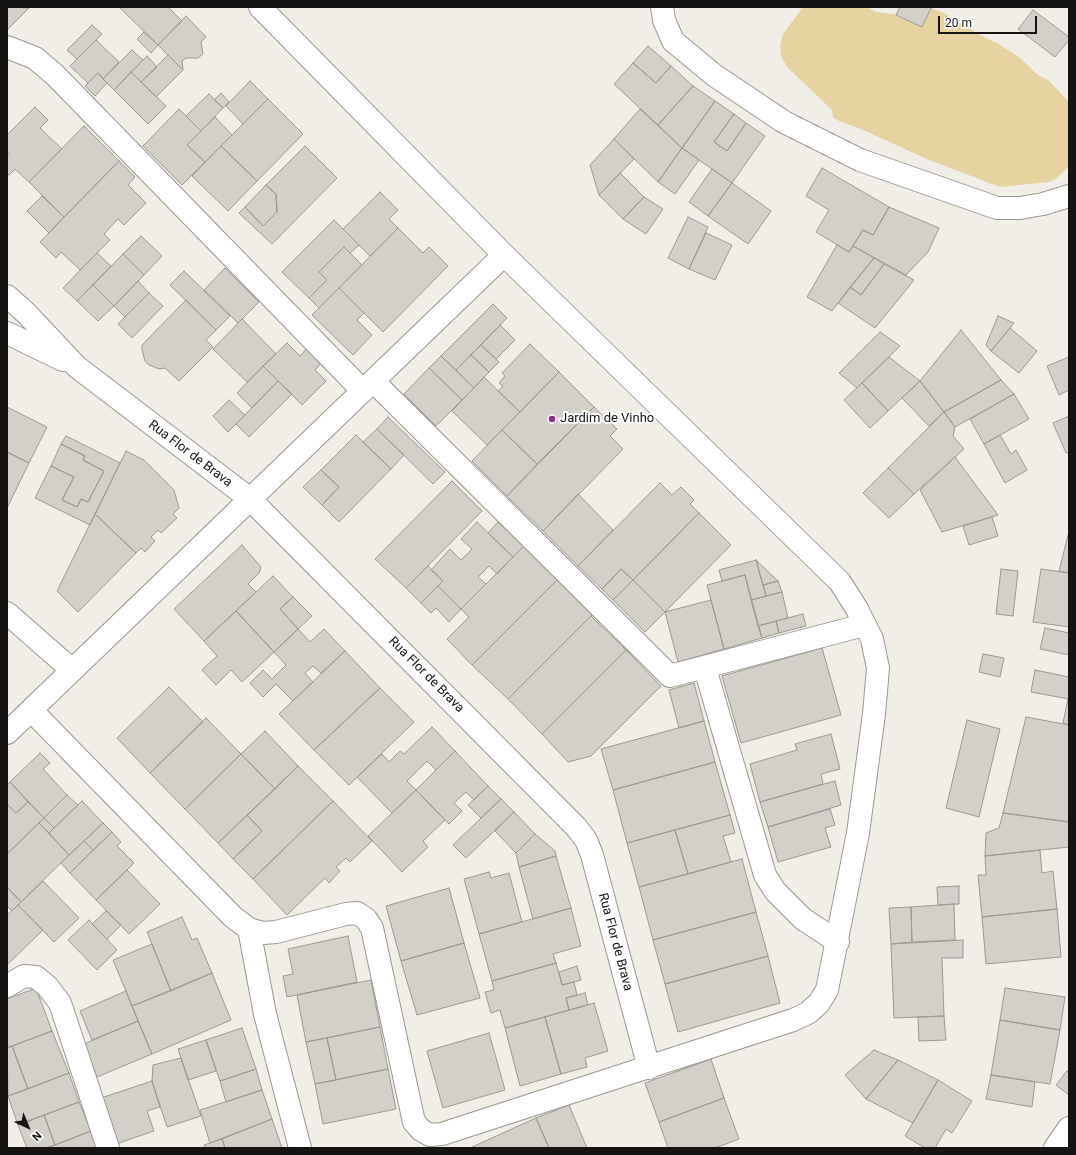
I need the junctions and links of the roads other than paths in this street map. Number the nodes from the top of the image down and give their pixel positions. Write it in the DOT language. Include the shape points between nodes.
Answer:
graph roads {
  1 [pos="260,7"];
  2 [pos="662,7"];
  3 [pos="7,46"];
  4 [pos="1069,196"];
  5 [pos="504,255"];
  6 [pos="7,296"];
  7 [pos="7,333"];
  8 [pos="77,367"];
  9 [pos="368,386"];
  10 [pos="250,499"];
  11 [pos="7,613"];
  12 [pos="864,625"];
  13 [pos="705,668"];
  14 [pos="72,670"];
  15 [pos="31,710"];
  16 [pos="7,733"];
  17 [pos="249,929"];
  18 [pos="838,942"];
  19 [pos="7,986"];
  20 [pos="648,1068"];
  21 [pos="1069,1128"];
  22 [pos="108,1148"];
  23 [pos="300,1148"];
  24 [pos="1055,1148"];
  1 -- 5 [label="street"];
  2 -- 4 [label="street" via="664,20 673,40 714,74 784,122 860,160 997,208 1020,208"];
  3 -- 9 [label="street" via="35,58 55,76"];
  5 -- 9 [label="street"];
  5 -- 12 [label="street" via="840,582"];
  6 -- 8 [label="street"];
  7 -- 8 [label="street"];
  8 -- 10 [label="street, Rua Flor de Brava"];
  9 -- 10 [label="street"];
  9 -- 13 [label="street" via="670,676"];
  10 -- 14 [label="street"];
  10 -- 20 [label="street, Rua Flor de Brava" via="491,740 586,840"];
  11 -- 14 [label="street"];
  12 -- 13 [label="street"];
  12 -- 18 [label="street" via="872,639 878,668 858,833"];
  13 -- 18 [label="street" via="765,875 775,891 803,919"];
  14 -- 15 [label="street"];
  15 -- 16 [label="street"];
  15 -- 17 [label="street" via="234,917"];
  17 -- 20 [label="street" via="263,933 276,932 357,913 366,919 372,928 414,1122 430,1135 442,1134"];
  17 -- 23 [label="street" via="265,1014"];
  18 -- 20 [label="street" via="828,990 808,1013"];
  19 -- 22 [label="street" via="24,976 36,977 60,1003"];
  21 -- 24 [label="street"];
}
